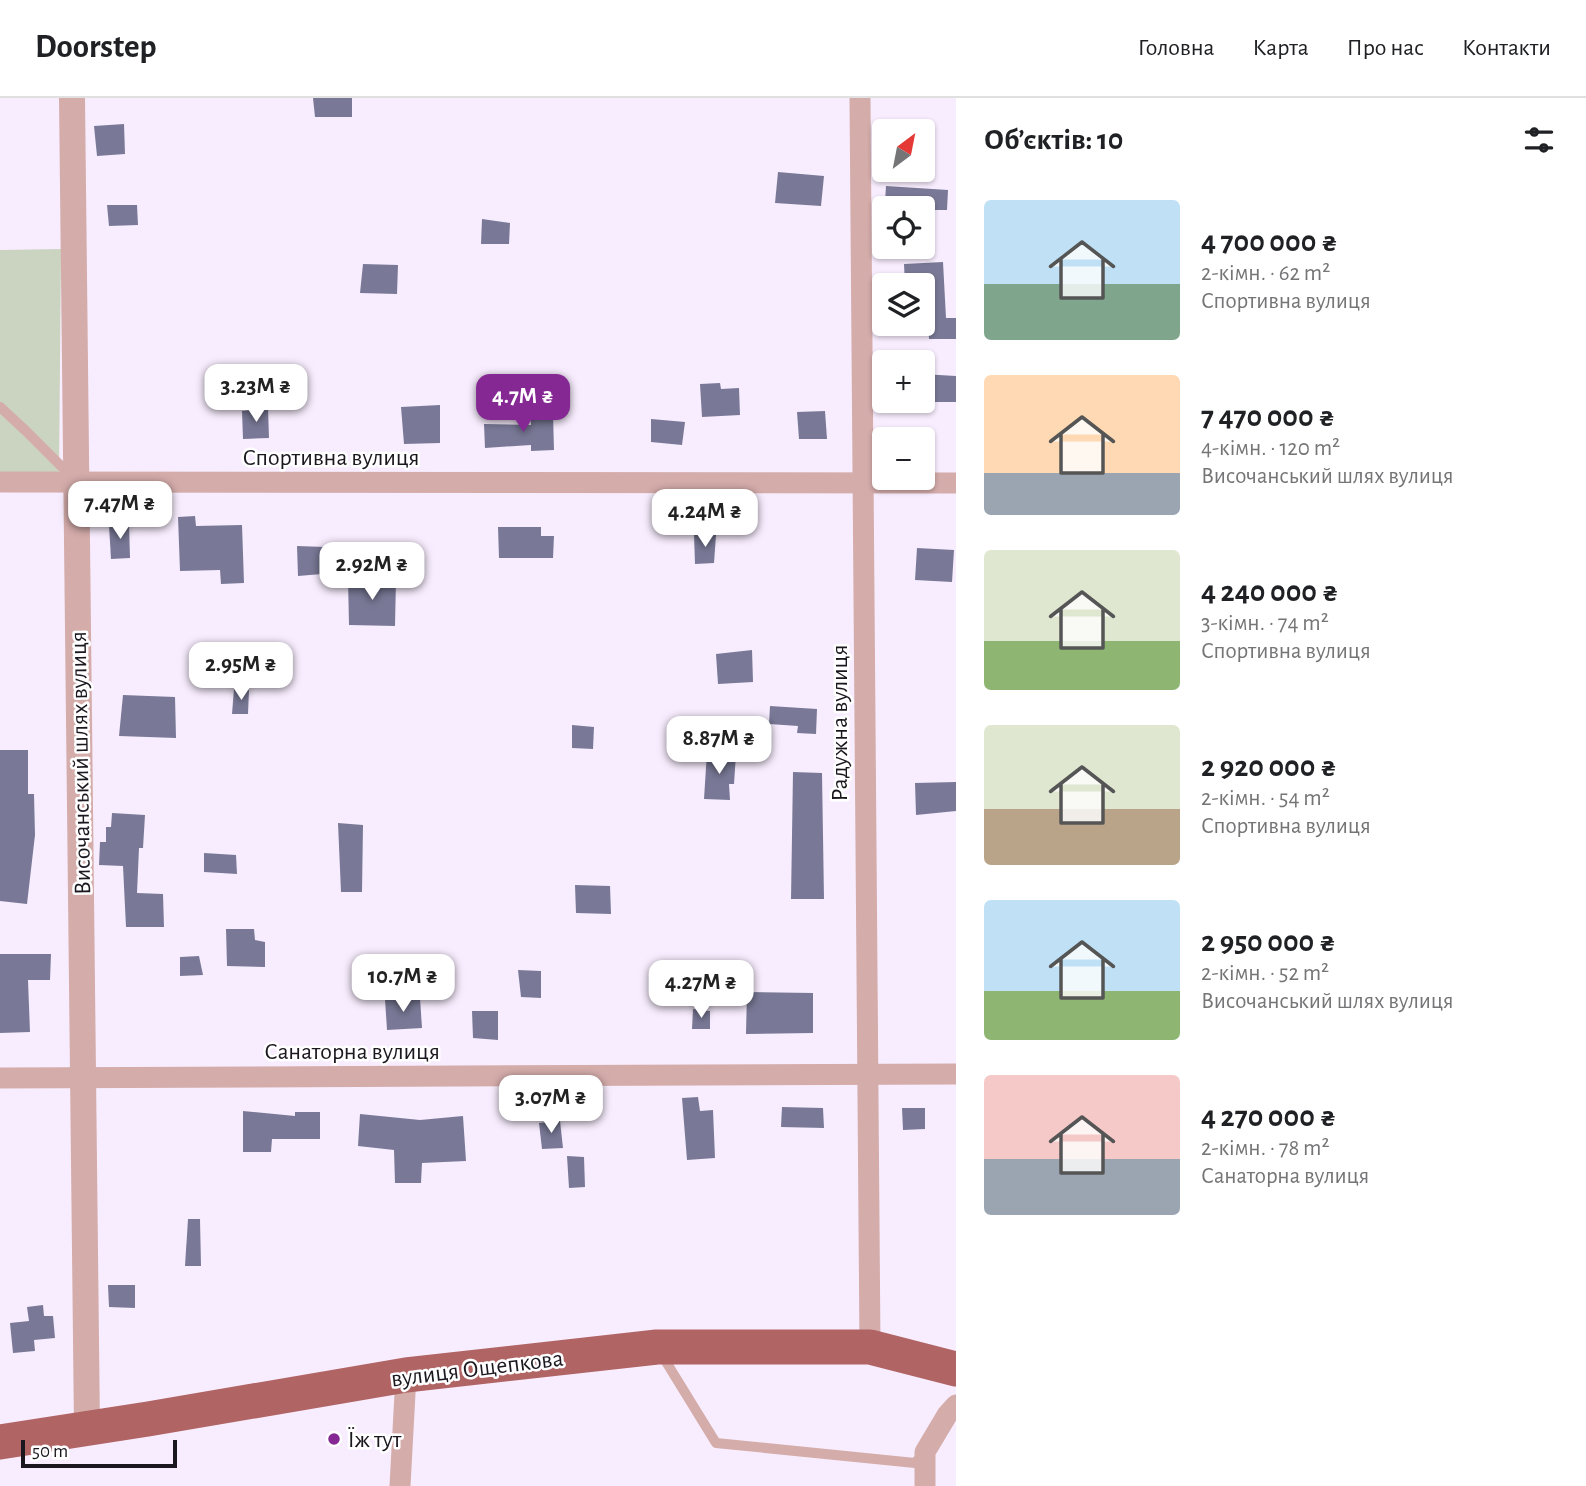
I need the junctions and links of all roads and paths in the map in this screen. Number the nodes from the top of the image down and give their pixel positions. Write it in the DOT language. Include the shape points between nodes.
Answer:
graph roads {
  1 [pos="72,98"];
  2 [pos="860,98"];
  3 [pos="0,407"];
  4 [pos="0,482"];
  5 [pos="77,482"];
  6 [pos="956,483"];
  7 [pos="863,484"];
  8 [pos="868,1074"];
  9 [pos="956,1074"];
  10 [pos="0,1079"];
  11 [pos="83,1079"];
  12 [pos="657,1347"];
  13 [pos="870,1347"];
  14 [pos="956,1369"];
  15 [pos="406,1375"];
  16 [pos="956,1405"];
  17 [pos="87,1428"];
  18 [pos="0,1442"];
  19 [pos="925,1452"];
  20 [pos="400,1486"];
  21 [pos="925,1486"];
  1 -- 5 [label="street, Височанський шлях вулиця"];
  2 -- 7 [label="street, Радужна вулиця"];
  3 -- 5 [label="lane"];
  4 -- 5 [label="street, Спортивна вулиця"];
  5 -- 7 [label="street, Спортивна вулиця"];
  5 -- 11 [label="street, Височанський шлях вулиця"];
  6 -- 7 [label="street, Спортивна вулиця"];
  7 -- 8 [label="street, Радужна вулиця"];
  8 -- 9 [label="street, Санаторна вулиця"];
  8 -- 11 [label="street, Санаторна вулиця"];
  8 -- 13 [label="street, Радужна вулиця"];
  10 -- 11 [label="street, Санаторна вулиця"];
  11 -- 17 [label="street, Височанський шлях вулиця"];
  12 -- 13 [label="highway, вулиця Ощепкова"];
  12 -- 15 [label="highway, вулиця Ощепкова"];
  12 -- 19 [label="lane" via="716,1443 915,1463"];
  13 -- 14 [label="highway, вулиця Ощепкова"];
  15 -- 17 [label="highway, вулиця Ощепкова"];
  15 -- 20 [label="street"];
  16 -- 19 [label="street"];
  17 -- 18 [label="highway, вулиця Ощепкова"];
  19 -- 21 [label="street"];
}
